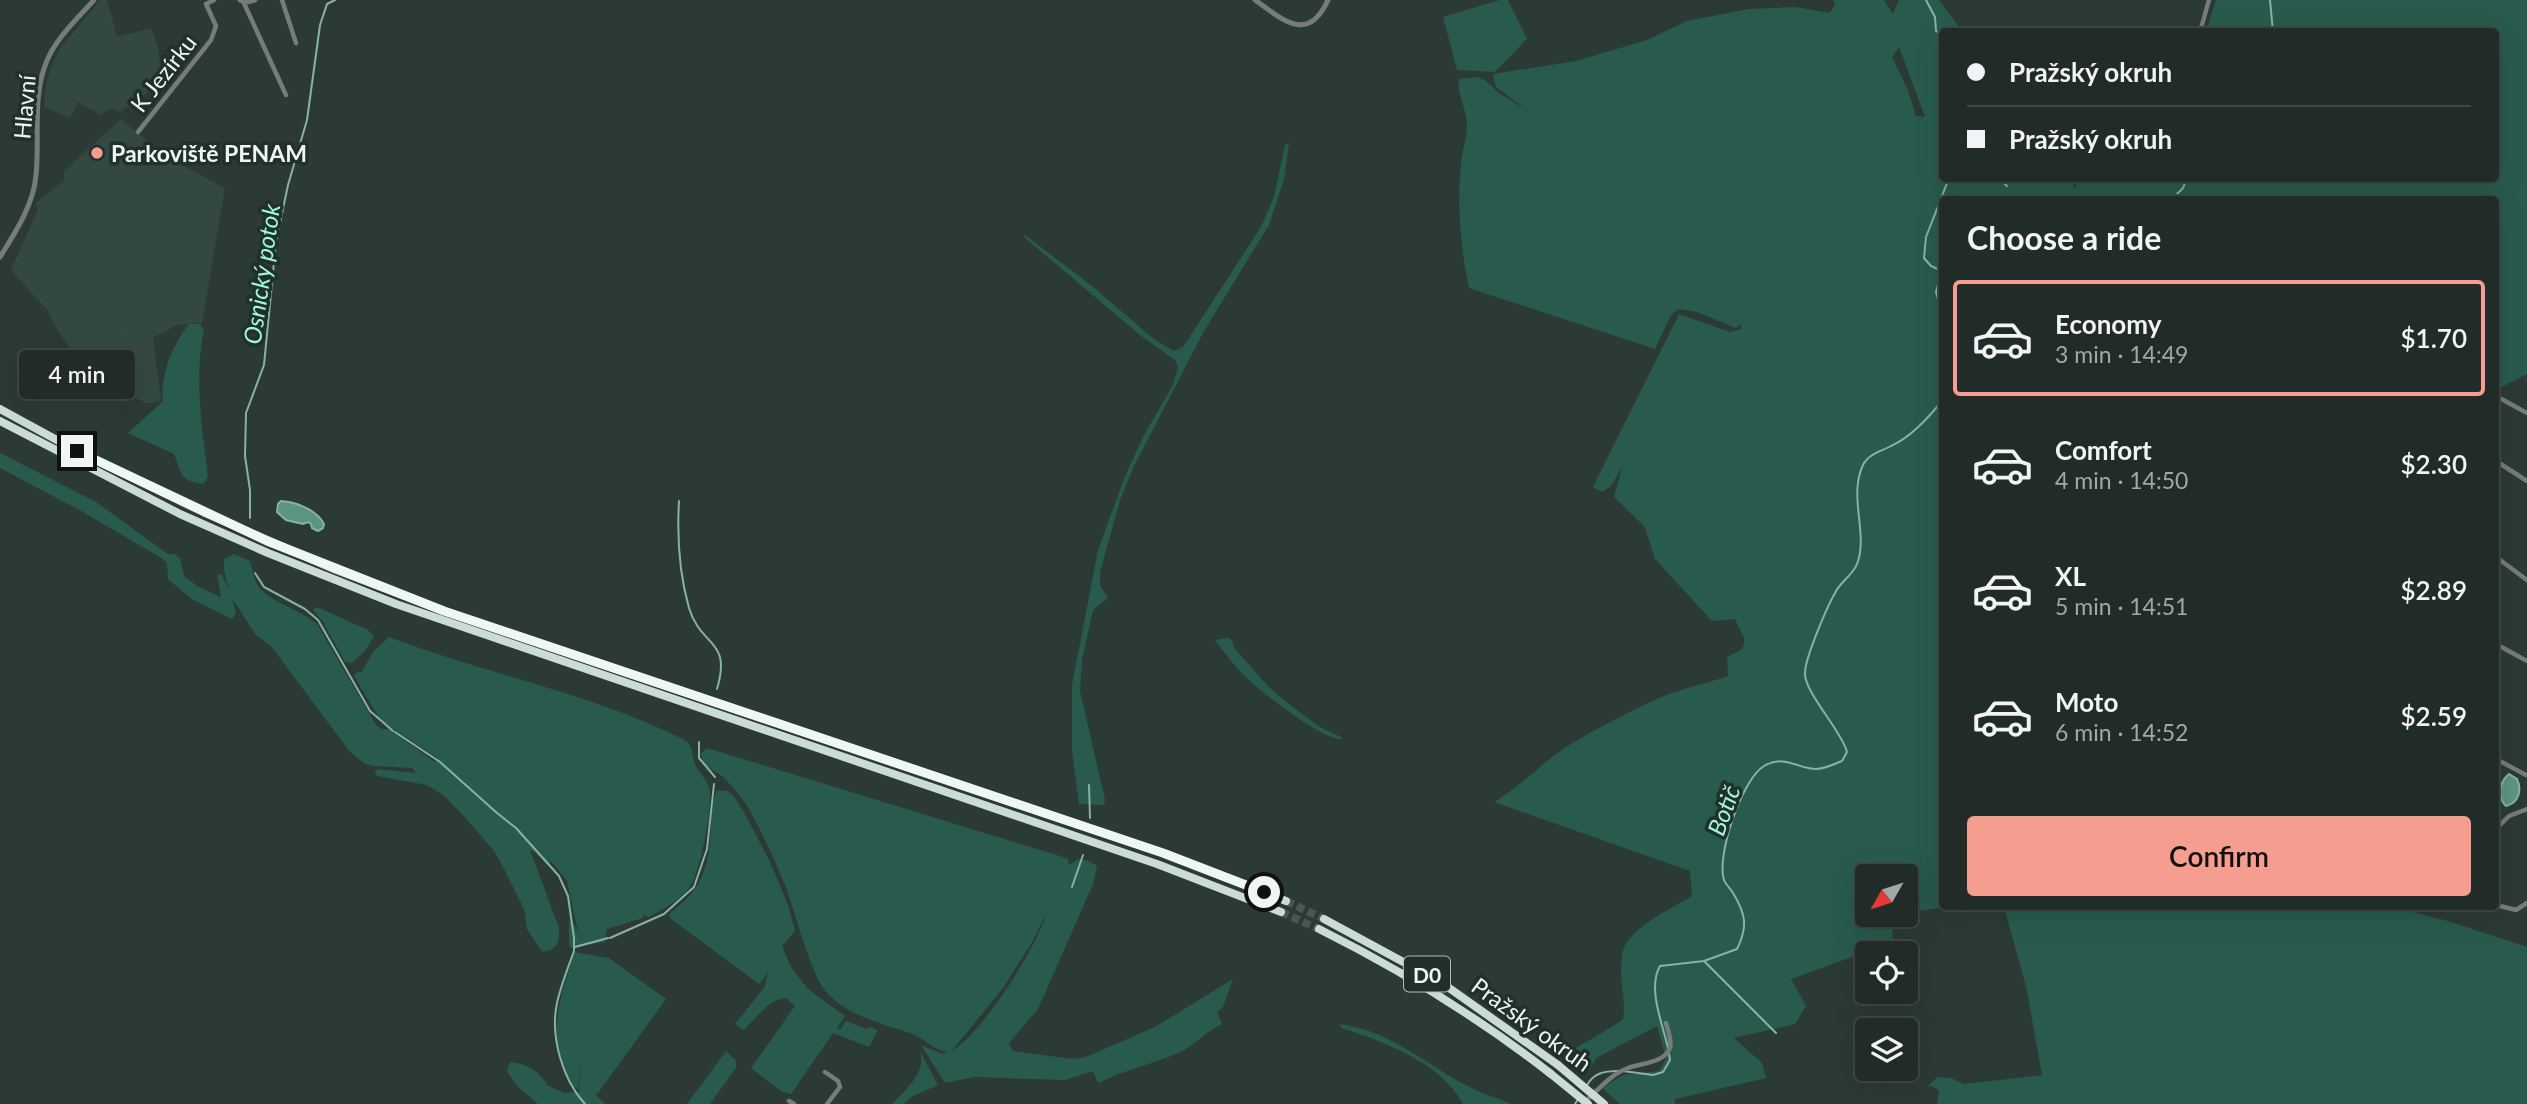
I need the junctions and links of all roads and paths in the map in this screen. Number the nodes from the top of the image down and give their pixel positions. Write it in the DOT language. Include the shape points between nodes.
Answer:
graph roads {
  1 [pos="94,0"];
  2 [pos="214,0"];
  3 [pos="255,0"];
  4 [pos="282,0"];
  5 [pos="1255,0"];
  6 [pos="1328,0"];
  7 [pos="2209,0"];
  8 [pos="242,1"];
  9 [pos="2201,28"];
  10 [pos="296,43"];
  11 [pos="286,95"];
  12 [pos="138,132"];
  13 [pos="0,257"];
  14 [pos="2499,398"];
  15 [pos="0,409"];
  16 [pos="2527,413"];
  17 [pos="0,421"];
  18 [pos="2499,463"];
  19 [pos="2527,481"];
  20 [pos="2499,559"];
  21 [pos="2527,580"];
  22 [pos="2499,646"];
  23 [pos="2527,661"];
  24 [pos="2499,761"];
  25 [pos="2527,776"];
  26 [pos="2527,808"];
  27 [pos="2499,826"];
  28 [pos="1286,901"];
  29 [pos="2527,903"];
  30 [pos="2499,906"];
  31 [pos="1281,912"];
  32 [pos="1324,919"];
  33 [pos="1319,929"];
  34 [pos="1666,1023"];
  35 [pos="825,1072"];
  36 [pos="827,1104"];
  37 [pos="1586,1104"];
  38 [pos="1604,1104"];
  1 -- 13 [label="street, Hlavní" via="50,53 42,73 33,191"];
  2 -- 12 [label="street, K Jezírku" via="206,5 216,26 211,40"];
  3 -- 8 [label="street"];
  4 -- 10 [label="street"];
  5 -- 6 [label="street" via="1283,20 1303,25 1321,15"];
  7 -- 9 [label="street"];
  8 -- 11 [label="street"];
  14 -- 16 [label="street"];
  15 -- 28 [label="highway" via="203,512 444,611 1163,853"];
  17 -- 31 [label="highway" via="204,524 438,620 1157,864"];
  18 -- 19 [label="street"];
  20 -- 21 [label="street"];
  22 -- 23 [label="street"];
  24 -- 25 [label="street"];
  26 -- 27 [label="street"];
  29 -- 30 [label="street" via="2516,909"];
  32 -- 38 [label="highway, Pražský okruh / D0, bridge" via="1451,989 1558,1065"];
  33 -- 37 [label="highway, Pražský okruh / D0, bridge" via="1436,992"];
  34 -- 37 [label="street" via="1670,1050 1625,1069"];
  35 -- 36 [label="street" via="840,1087"];
}
